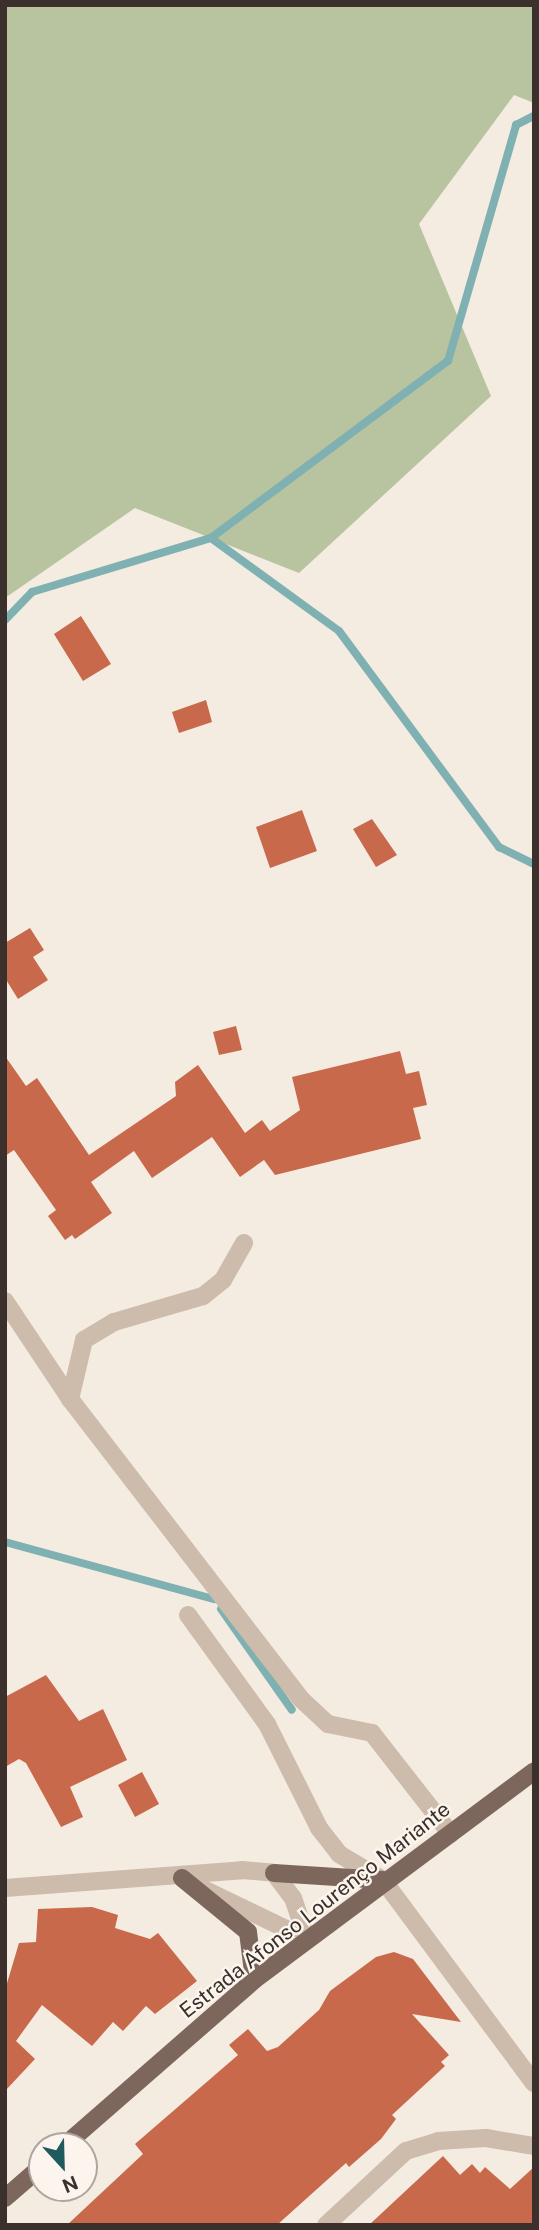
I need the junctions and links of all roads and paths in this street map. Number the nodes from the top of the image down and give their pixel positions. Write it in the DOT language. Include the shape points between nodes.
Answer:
graph roads {
  1 [pos="244,1243"];
  2 [pos="5,1301"];
  3 [pos="69,1399"];
  4 [pos="188,1615"];
  5 [pos="534,1771"];
  6 [pos="451,1833"];
  7 [pos="274,1873"];
  8 [pos="182,1878"];
  9 [pos="383,1880"];
  10 [pos="5,1888"];
  11 [pos="307,1939"];
  12 [pos="254,1980"];
  13 [pos="530,2075"];
  14 [pos="80,2132"];
  15 [pos="534,2146"];
  16 [pos="28,2178"];
  17 [pos="5,2198"];
  18 [pos="326,2225"];
  1 -- 3 [label="street" via="223,1280 203,1296 114,1322 84,1340"];
  2 -- 3 [label="street"];
  3 -- 6 [label="street" via="301,1699 328,1724 372,1733"];
  4 -- 9 [label="street" via="267,1724 318,1828 339,1854"];
  5 -- 6 [label="main road, Estrada Afonso Lourenço Mariante"];
  6 -- 9 [label="main road, Estrada Afonso Lourenço Mariante"];
  7 -- 8 [label="street" via="242,1870"];
  7 -- 9 [label="main road"];
  7 -- 11 [label="street" via="293,1898"];
  8 -- 10 [label="street"];
  8 -- 11 [label="street"];
  8 -- 12 [label="main road" via="248,1932"];
  9 -- 11 [label="main road, Estrada Afonso Lourenço Mariante"];
  9 -- 13 [label="street"];
  11 -- 12 [label="main road, Estrada Afonso Lourenço Mariante"];
  12 -- 14 [label="main road, Estrada Afonso Lourenço Mariante"];
  15 -- 18 [label="street" via="486,2137 438,2141 406,2151"];
  16 -- 17 [label="main road"];
}
